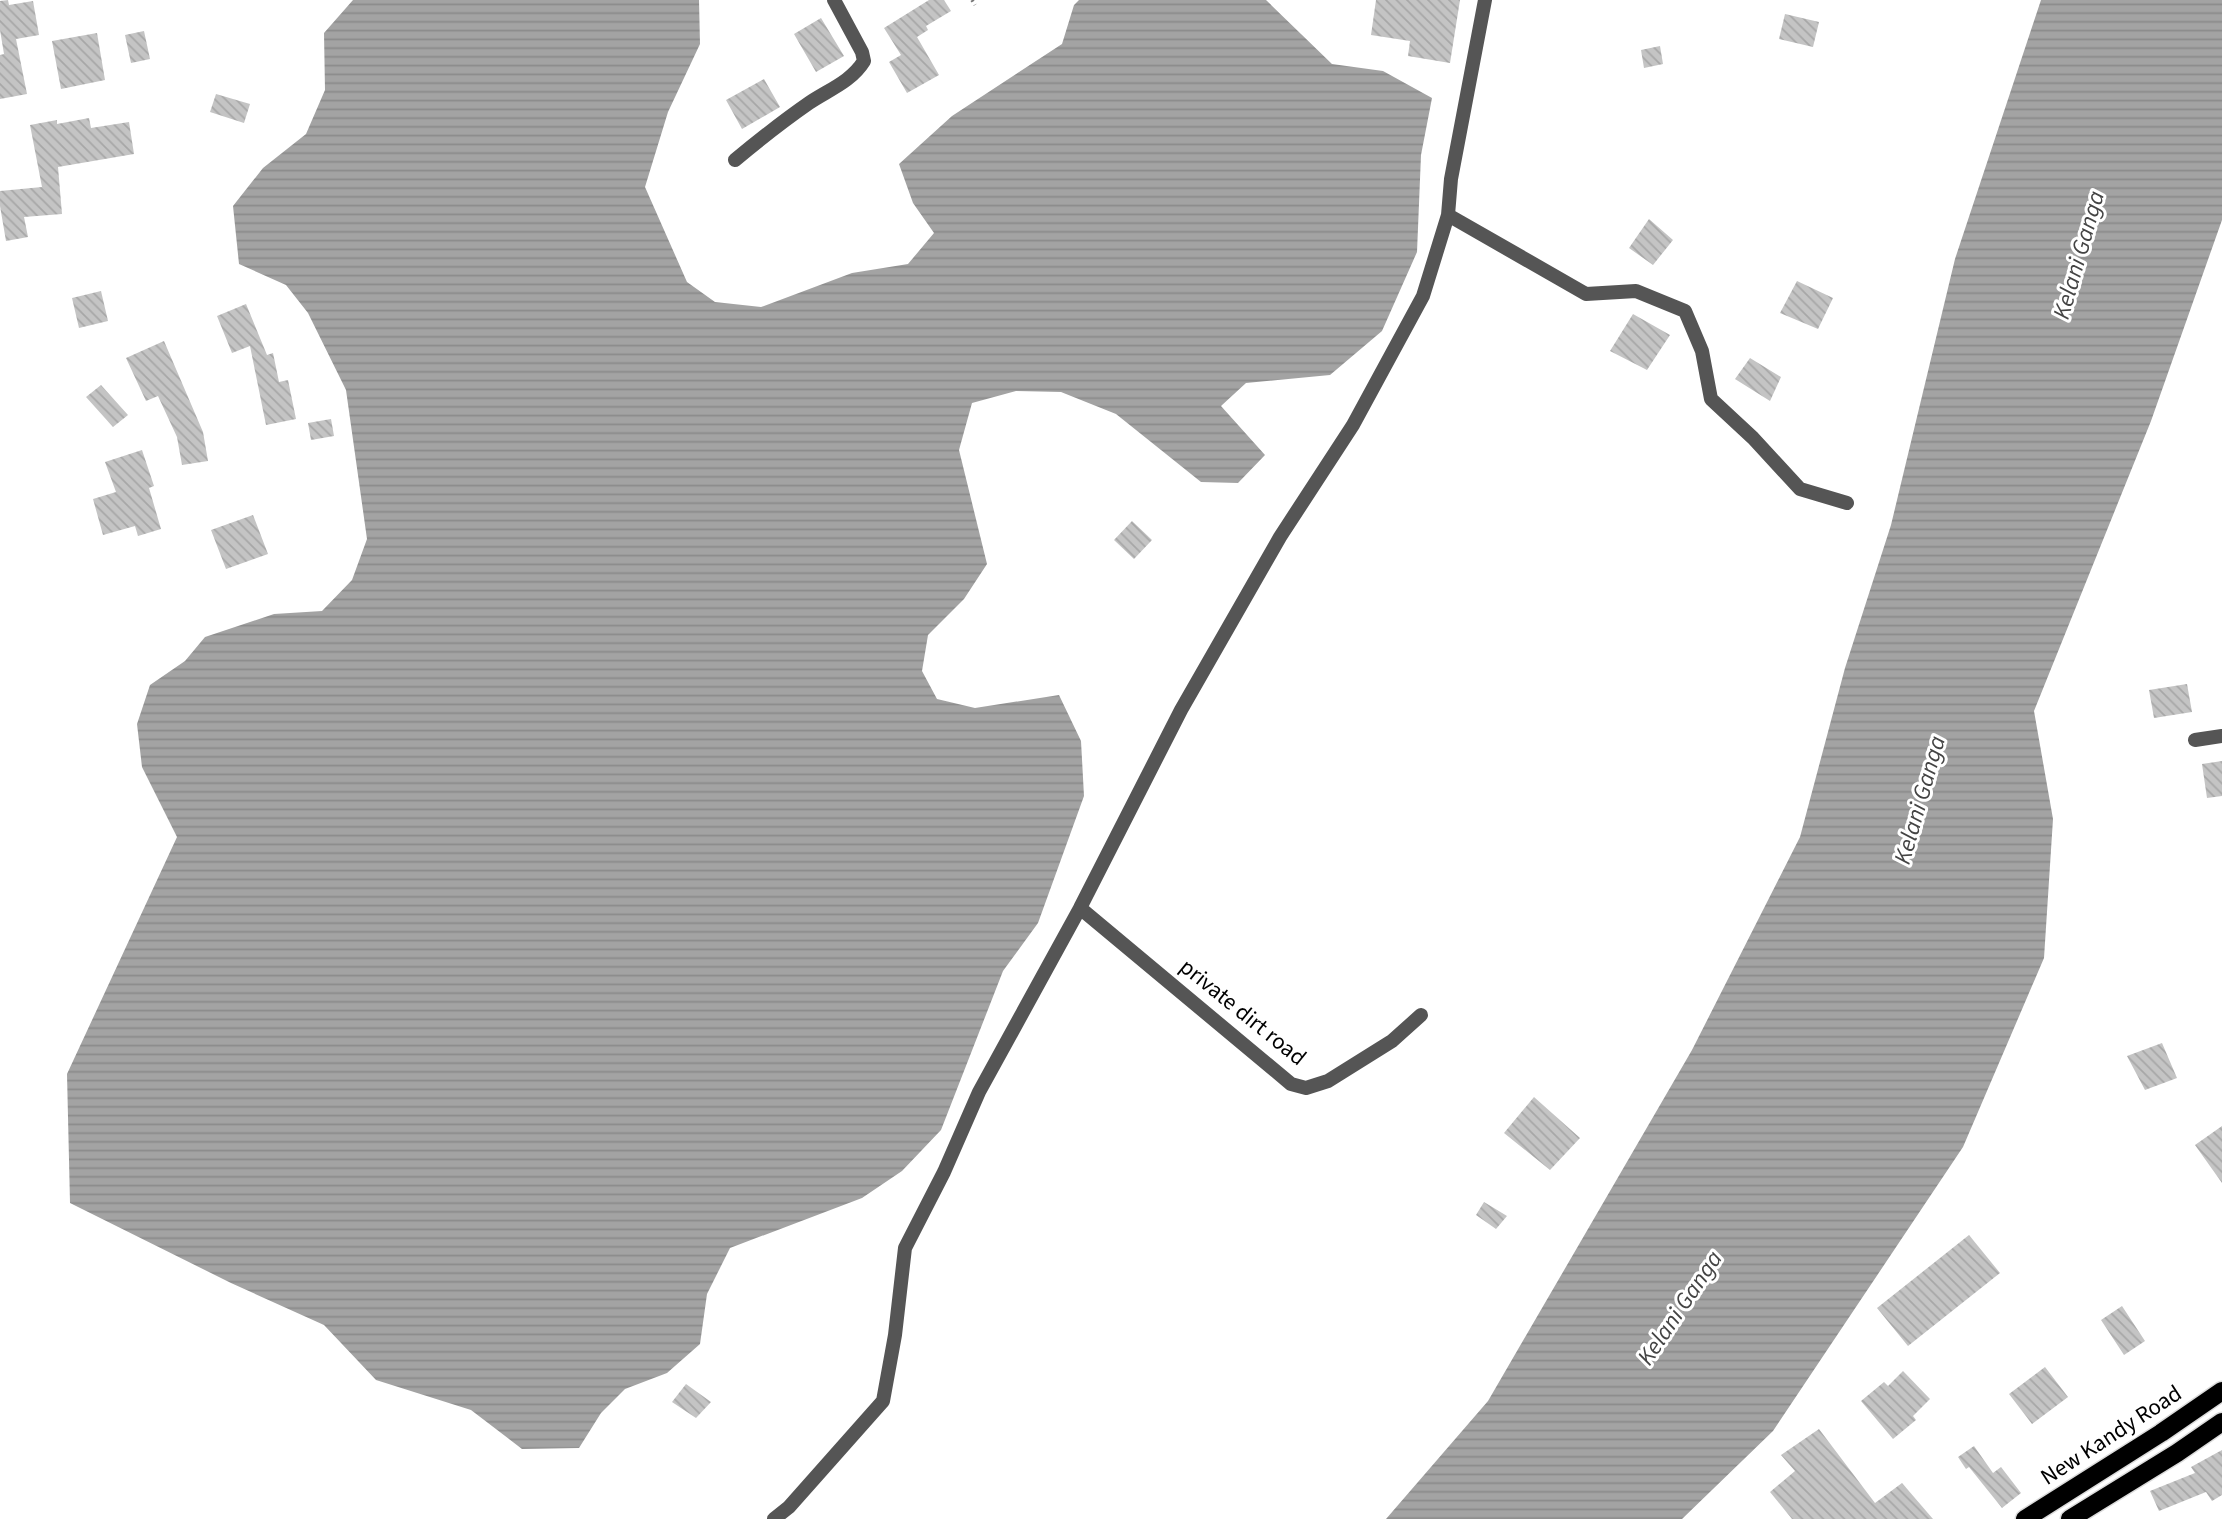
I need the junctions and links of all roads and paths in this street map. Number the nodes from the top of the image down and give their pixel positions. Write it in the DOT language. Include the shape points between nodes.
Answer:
graph roads {
  1 [pos="834,0"];
  2 [pos="1485,0"];
  3 [pos="735,160"];
  4 [pos="1448,215"];
  5 [pos="1847,503"];
  6 [pos="2222,736"];
  7 [pos="2195,740"];
  8 [pos="1080,908"];
  9 [pos="1421,1015"];
  10 [pos="2222,1391"];
  11 [pos="2222,1422"];
  12 [pos="774,1519"];
  13 [pos="2025,1519"];
  14 [pos="2070,1519"];
  1 -- 3 [label="street" via="864,61 847,80"];
  2 -- 4 [label="street"];
  4 -- 5 [label="street" via="1586,294 1636,291 1685,311 1702,351 1711,399 1800,489"];
  4 -- 8 [label="street" via="1423,296 1353,425 1280,537 1181,710"];
  6 -- 7 [label="street"];
  8 -- 9 [label="street, private dirt road" via="1291,1084 1306,1088 1328,1081 1392,1041"];
  8 -- 12 [label="street" via="979,1092 905,1248 883,1401"];
  10 -- 13 [label="main road, New Kandy Road"];
  11 -- 14 [label="main road"];
}
